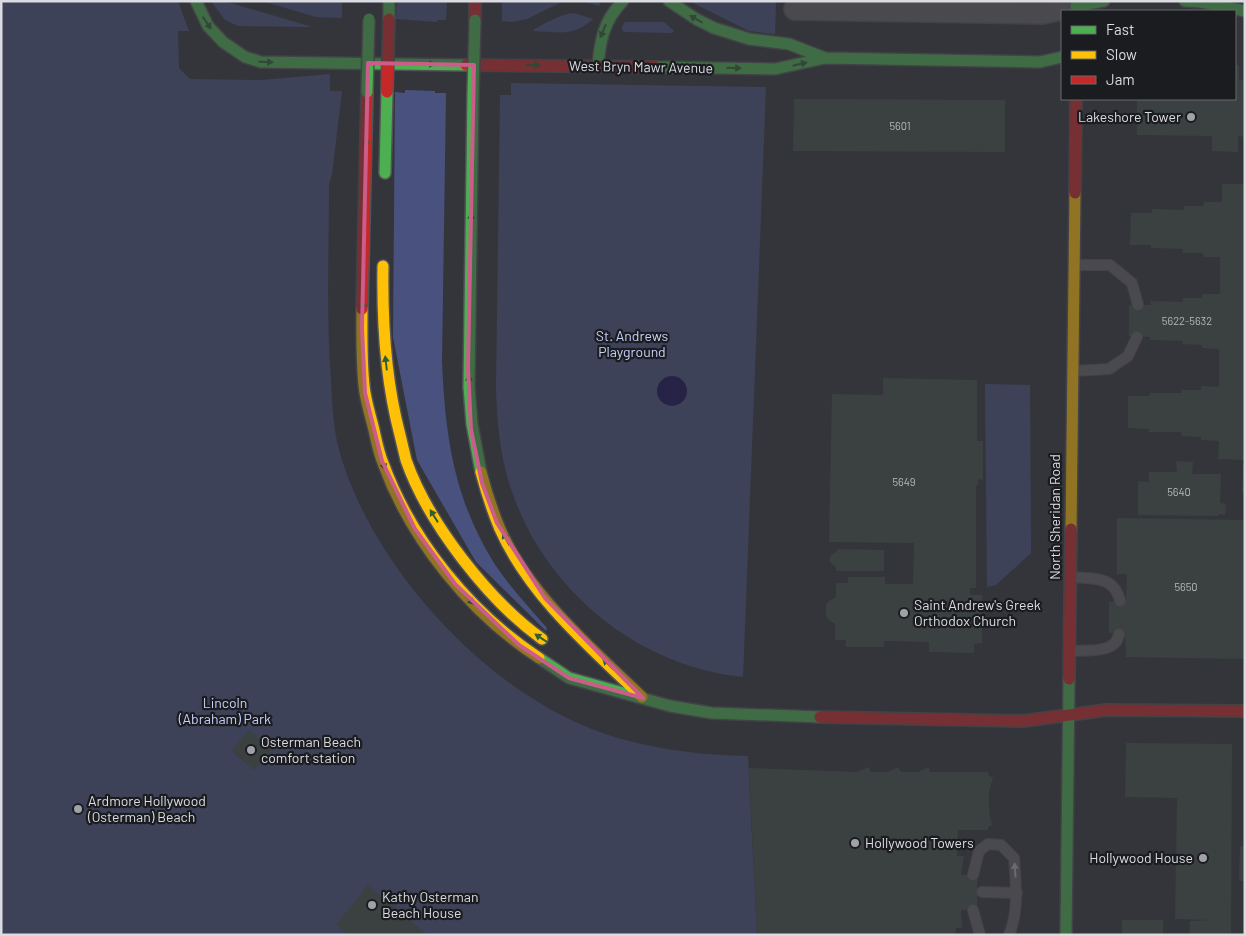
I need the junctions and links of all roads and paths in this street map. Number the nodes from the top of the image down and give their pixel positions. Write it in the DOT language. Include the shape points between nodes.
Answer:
graph roads {
  1 [pos="196,1"];
  2 [pos="389,1"];
  3 [pos="475,1"];
  4 [pos="623,1"];
  5 [pos="669,1"];
  6 [pos="1104,1"];
  7 [pos="1185,1"];
  8 [pos="1076,6"];
  9 [pos="795,9"];
  10 [pos="1245,11"];
  11 [pos="369,15"];
  12 [pos="1061,57"];
  13 [pos="825,58"];
  14 [pos="598,66"];
  15 [pos="1076,100"];
  16 [pos="384,181"];
  17 [pos="383,250"];
  18 [pos="1074,265"];
  19 [pos="1138,305"];
  20 [pos="1137,336"];
  21 [pos="1072,371"];
  22 [pos="1070,576"];
  23 [pos="1120,601"];
  24 [pos="1119,634"];
  25 [pos="555,647"];
  26 [pos="1070,651"];
  27 [pos="602,675"];
  28 [pos="643,698"];
  29 [pos="1245,711"];
  30 [pos="1069,715"];
  31 [pos="973,875"];
  32 [pos="982,892"];
  33 [pos="1016,893"];
  34 [pos="973,910"];
  35 [pos="980,935"];
  36 [pos="1009,935"];
  37 [pos="1066,935"];
  1 -- 14 [label="main road, West Bryn Mawr Avenue, one-way" via="208,26 223,42 242,56 260,62"];
  2 -- 16 [label="main road, bridge"];
  28 -- 3 [label="main road, one-way, bridge" via="545,598 519,563 497,523 482,483 471,430 468,368"];
  4 -- 14 [label="main road, one-way" via="611,14 600,38"];
  13 -- 5 [label="main road, one-way" via="789,44 749,39 714,28"];
  6 -- 8 [label="main road"];
  7 -- 10 [label="main road"];
  8 -- 9 [label="street" via="1042,13"];
  11 -- 28 [label="main road, one-way, bridge" via="362,328 364,393 394,492 415,529 455,584 519,645 569,678"];
  12 -- 13 [label="main road, West Bryn Mawr Avenue" via="1040,62"];
  14 -- 13 [label="main road, West Bryn Mawr Avenue, one-way" via="775,69"];
  15 -- 18 [label="main road, North Sheridan Road"];
  25 -- 17 [label="main road, one-way" via="494,598 432,513 409,466 392,410 385,361"];
  18 -- 19 [label="lane" via="1110,265 1132,283"];
  18 -- 21 [label="main road, North Sheridan Road"];
  20 -- 21 [label="lane" via="1128,356 1109,369"];
  21 -- 22 [label="main road, North Sheridan Road"];
  22 -- 23 [label="lane" via="1112,584"];
  22 -- 26 [label="main road, North Sheridan Road"];
  24 -- 26 [label="lane" via="1118,641 1112,646"];
  26 -- 30 [label="main road, North Sheridan Road"];
  27 -- 28 [label="main road"];
  28 -- 30 [label="main road" via="712,713 764,716 1022,721"];
  29 -- 30 [label="main road" via="1106,710"];
  30 -- 37 [label="main road, North Sheridan Road"];
  33 -- 31 [label="lane, one-way" via="1014,858 1001,846 988,844 979,851"];
  32 -- 33 [label="lane"];
  33 -- 36 [label="lane"];
  34 -- 35 [label="lane"];
}
